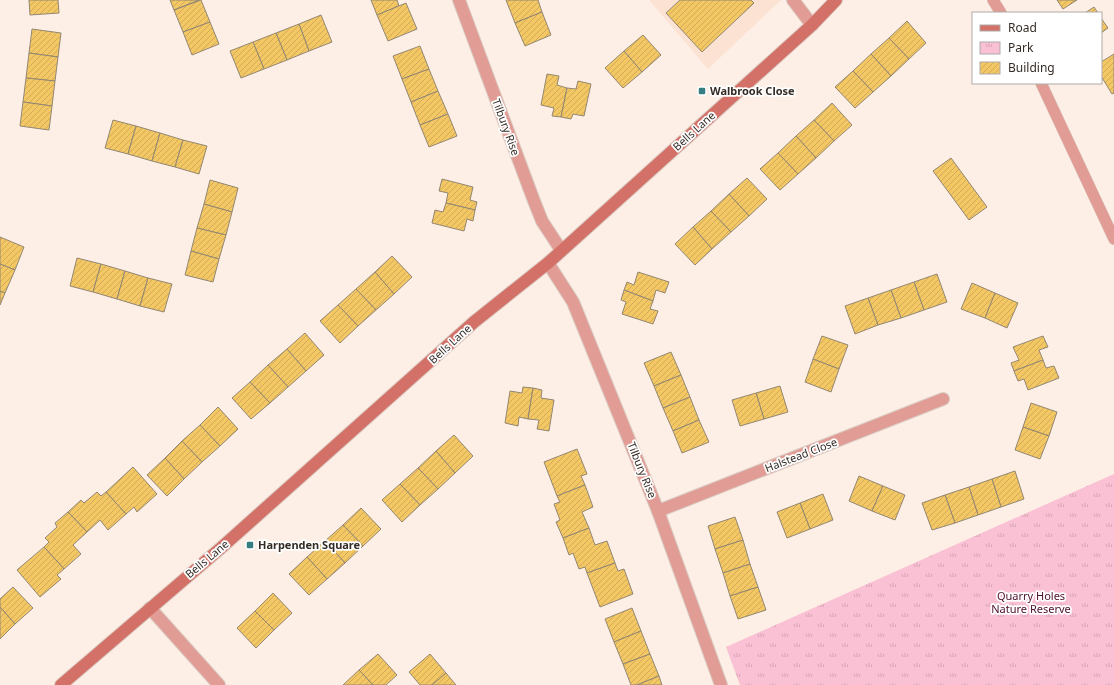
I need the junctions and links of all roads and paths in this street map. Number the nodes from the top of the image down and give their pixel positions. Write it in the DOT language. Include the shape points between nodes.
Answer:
graph roads {
  1 [pos="459,0"];
  2 [pos="793,0"];
  3 [pos="836,0"];
  4 [pos="993,0"];
  5 [pos="1001,12"];
  6 [pos="812,25"];
  7 [pos="1042,85"];
  8 [pos="1114,239"];
  9 [pos="560,250"];
  10 [pos="548,263"];
  11 [pos="943,399"];
  12 [pos="658,511"];
  13 [pos="150,608"];
  14 [pos="61,685"];
  15 [pos="219,685"];
  16 [pos="721,685"];
  1 -- 9 [label="street, Tilbury Rise" via="542,221"];
  2 -- 6 [label="street"];
  3 -- 6 [label="main road, Bells Lane"];
  4 -- 5 [label="lane"];
  6 -- 9 [label="main road, Bells Lane"];
  7 -- 8 [label="lane"];
  9 -- 10 [label="main road, Bells Lane"];
  10 -- 12 [label="street, Tilbury Rise" via="573,302"];
  10 -- 13 [label="main road, Bells Lane" via="474,322"];
  11 -- 12 [label="street, Halstead Close"];
  12 -- 16 [label="street, Tilbury Rise"];
  13 -- 14 [label="main road, Bells Lane"];
  13 -- 15 [label="street"];
}
